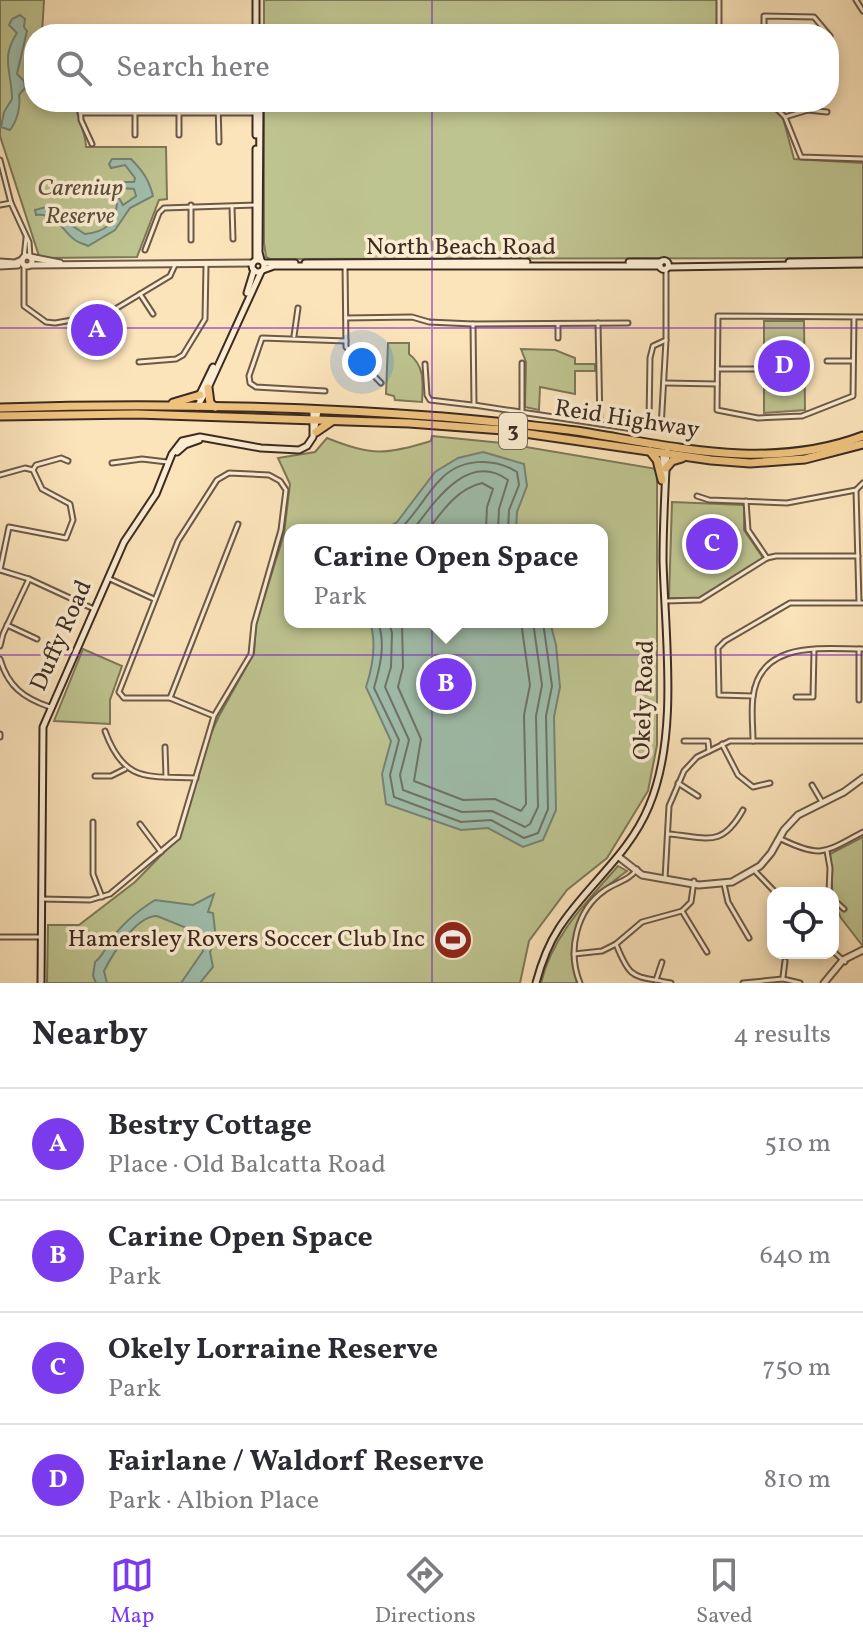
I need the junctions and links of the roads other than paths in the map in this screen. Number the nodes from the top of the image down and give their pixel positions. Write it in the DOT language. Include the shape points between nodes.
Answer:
graph roads {
  1 [pos="257,0"];
  2 [pos="719,0"];
  3 [pos="856,0"];
  4 [pos="863,11"];
  5 [pos="258,24"];
  6 [pos="719,24"];
  7 [pos="764,24"];
  8 [pos="820,24"];
  9 [pos="780,112"];
  10 [pos="801,112"];
  11 [pos="80,113"];
  12 [pos="135,113"];
  13 [pos="179,113"];
  14 [pos="218,113"];
  15 [pos="258,113"];
  16 [pos="785,117"];
  17 [pos="135,135"];
  18 [pos="179,135"];
  19 [pos="219,142"];
  20 [pos="92,144"];
  21 [pos="863,159"];
  22 [pos="0,160"];
  23 [pos="11,203"];
  24 [pos="0,205"];
  25 [pos="191,205"];
  26 [pos="232,205"];
  27 [pos="257,205"];
  28 [pos="233,239"];
  29 [pos="191,240"];
  30 [pos="145,250"];
  31 [pos="27,261"];
  32 [pos="863,263"];
  33 [pos="0,264"];
  34 [pos="175,265"];
  35 [pos="206,265"];
  36 [pos="345,265"];
  37 [pos="258,266"];
  38 [pos="664,266"];
  39 [pos="140,294"];
  40 [pos="298,308"];
  41 [pos="153,314"];
  42 [pos="854,317"];
  43 [pos="863,317"];
  44 [pos="346,318"];
  45 [pos="598,323"];
  46 [pos="628,323"];
  47 [pos="473,324"];
  48 [pos="558,324"];
  49 [pos="294,338"];
  50 [pos="558,338"];
  51 [pos="666,340"];
  52 [pos="346,341"];
  53 [pos="827,361"];
  54 [pos="853,361"];
  55 [pos="139,362"];
  56 [pos="522,363"];
  57 [pos="425,364"];
  58 [pos="717,369"];
  59 [pos="758,369"];
  60 [pos="381,383"];
  61 [pos="664,383"];
  62 [pos="717,384"];
  63 [pos="208,388"];
  64 [pos="325,391"];
  65 [pos="200,395"];
  66 [pos="151,405"];
  67 [pos="474,405"];
  68 [pos="197,407"];
  69 [pos="215,407"];
  70 [pos="0,408"];
  71 [pos="522,411"];
  72 [pos="183,415"];
  73 [pos="315,415"];
  74 [pos="0,416"];
  75 [pos="206,416"];
  76 [pos="334,420"];
  77 [pos="600,424"];
  78 [pos="661,428"];
  79 [pos="315,434"];
  80 [pos="863,436"];
  81 [pos="863,444"];
  82 [pos="666,450"];
  83 [pos="650,451"];
  84 [pos="688,457"];
  85 [pos="68,461"];
  86 [pos="112,463"];
  87 [pos="169,463"];
  88 [pos="666,468"];
  89 [pos="33,470"];
  90 [pos="0,475"];
  91 [pos="663,483"];
  92 [pos="863,483"];
  93 [pos="856,490"];
  94 [pos="697,496"];
  95 [pos="746,501"];
  96 [pos="238,524"];
  97 [pos="858,556"];
  98 [pos="767,558"];
  99 [pos="0,570"];
  100 [pos="107,578"];
  101 [pos="29,579"];
  102 [pos="154,599"];
  103 [pos="665,601"];
  104 [pos="861,603"];
  105 [pos="94,609"];
  106 [pos="7,625"];
  107 [pos="37,639"];
  108 [pos="0,646"];
  109 [pos="814,649"];
  110 [pos="861,649"];
  111 [pos="0,659"];
  112 [pos="753,696"];
  113 [pos="796,697"];
  114 [pos="170,698"];
  115 [pos="859,700"];
  116 [pos="50,707"];
  117 [pos="214,716"];
  118 [pos="105,731"];
  119 [pos="684,741"];
  120 [pos="753,741"];
  121 [pos="863,741"];
  122 [pos="722,744"];
  123 [pos="165,747"];
  124 [pos="709,751"];
  125 [pos="126,768"];
  126 [pos="95,776"];
  127 [pos="166,777"];
  128 [pos="862,777"];
  129 [pos="196,778"];
  130 [pos="678,783"];
  131 [pos="770,783"];
  132 [pos="812,785"];
  133 [pos="698,796"];
  134 [pos="821,801"];
  135 [pos="743,810"];
  136 [pos="93,822"];
  137 [pos="140,824"];
  138 [pos="863,832"];
  139 [pos="668,834"];
  140 [pos="778,838"];
  141 [pos="827,851"];
  142 [pos="161,852"];
  143 [pos="620,856"];
  144 [pos="754,869"];
  145 [pos="636,870"];
  146 [pos="665,877"];
  147 [pos="694,883"];
  148 [pos="724,883"];
  149 [pos="770,887"];
  150 [pos="829,887"];
  151 [pos="102,897"];
  152 [pos="41,899"];
  153 [pos="839,904"];
  154 [pos="844,909"];
  155 [pos="682,911"];
  156 [pos="0,937"];
  157 [pos="41,937"];
  158 [pos="749,938"];
  159 [pos="616,944"];
  160 [pos="863,951"];
  161 [pos="707,952"];
  162 [pos="574,954"];
  163 [pos="839,956"];
  164 [pos="785,961"];
  165 [pos="844,961"];
  166 [pos="662,962"];
  167 [pos="783,979"];
  168 [pos="656,980"];
  169 [pos="769,981"];
  170 [pos="41,983"];
  171 [pos="534,983"];
  172 [pos="580,983"];
  173 [pos="671,983"];
  174 [pos="743,983"];
  175 [pos="800,983"];
  176 [pos="825,983"];
  1 -- 5 [label="main road"];
  2 -- 6 [label="street"];
  3 -- 4 [label="street"];
  7 -- 8 [label="street" via="764,16 814,17"];
  9 -- 16 [label="street"];
  10 -- 16 [label="street"];
  11 -- 12 [label="street"];
  11 -- 20 [label="street"];
  12 -- 13 [label="street"];
  12 -- 17 [label="street"];
  13 -- 14 [label="street"];
  13 -- 18 [label="street"];
  14 -- 15 [label="street"];
  14 -- 19 [label="street"];
  15 -- 27 [label="main road"];
  16 -- 21 [label="street" via="801,157"];
  22 -- 23 [label="street"];
  23 -- 24 [label="street"];
  23 -- 31 [label="street" via="26,238"];
  25 -- 26 [label="street"];
  25 -- 29 [label="street"];
  25 -- 30 [label="street" via="164,208"];
  26 -- 27 [label="street"];
  26 -- 28 [label="street"];
  27 -- 37 [label="main road"];
  31 -- 33 [label="main road, North Beach Road"];
  31 -- 34 [label="main road, North Beach Road"];
  31 -- 39 [label="street" via="24,306 46,322 107,314"];
  32 -- 38 [label="main road, North Beach Road"];
  34 -- 35 [label="main road, North Beach Road"];
  34 -- 39 [label="street" via="170,276"];
  35 -- 37 [label="main road, North Beach Road"];
  35 -- 55 [label="street" via="205,319 183,355"];
  36 -- 37 [label="main road, North Beach Road"];
  36 -- 38 [label="main road, North Beach Road"];
  36 -- 44 [label="street"];
  37 -- 63 [label="main road"];
  37 -- 65 [label="main road"];
  38 -- 51 [label="street"];
  39 -- 41 [label="street"];
  40 -- 49 [label="street"];
  42 -- 43 [label="street"];
  42 -- 54 [label="street"];
  42 -- 58 [label="street" via="718,316"];
  44 -- 47 [label="street" via="412,317"];
  44 -- 52 [label="street"];
  45 -- 46 [label="street"];
  45 -- 48 [label="street"];
  45 -- 77 [label="street"];
  47 -- 48 [label="street"];
  47 -- 67 [label="street"];
  48 -- 50 [label="street"];
  49 -- 52 [label="street"];
  49 -- 64 [label="street" via="262,338 250,383"];
  51 -- 61 [label="street"];
  51 -- 77 [label="street" via="653,346 650,358 646,428"];
  52 -- 60 [label="street"];
  53 -- 54 [label="street"];
  54 -- 62 [label="street" via="853,396 802,416 758,418 717,410"];
  56 -- 71 [label="street"];
  57 -- 67 [label="street" via="430,400"];
  58 -- 59 [label="street"];
  58 -- 62 [label="street"];
  61 -- 62 [label="street"];
  61 -- 78 [label="street"];
  63 -- 68 [label="main road"];
  63 -- 69 [label="highway"];
  65 -- 66 [label="highway"];
  65 -- 68 [label="main road"];
  66 -- 68 [label="highway, Reid Highway / 3"];
  66 -- 70 [label="highway, Reid Highway / 3"];
  67 -- 71 [label="street"];
  68 -- 69 [label="highway, Reid Highway / 3"];
  68 -- 72 [label="highway"];
  68 -- 75 [label="highway"];
  69 -- 73 [label="highway, Reid Highway / 3"];
  71 -- 77 [label="street"];
  72 -- 74 [label="highway, Reid Highway / 3"];
  72 -- 75 [label="highway, Reid Highway / 3"];
  73 -- 75 [label="highway, Reid Highway / 3"];
  73 -- 76 [label="highway, Reid Highway / 3"];
  73 -- 79 [label="main road"];
  73 -- 82 [label="highway, Reid Highway / 3" via="497,422"];
  76 -- 79 [label="highway"];
  76 -- 83 [label="highway, Reid Highway / 3" via="503,430"];
  79 -- 87 [label="main road, Duffy Road" via="303,449 291,451 194,437 182,441"];
  80 -- 82 [label="highway, Reid Highway / 3" via="819,449 761,456"];
  81 -- 84 [label="highway, Reid Highway / 3" via="785,462"];
  82 -- 83 [label="highway, Reid Highway / 3"];
  82 -- 84 [label="highway, Reid Highway / 3"];
  82 -- 88 [label="main road, Okely Road"];
  82 -- 91 [label="main road, Okely Road"];
  83 -- 91 [label="highway"];
  84 -- 88 [label="highway"];
  85 -- 89 [label="street" via="61,458"];
  86 -- 87 [label="street"];
  87 -- 100 [label="main road, Duffy Road"];
  88 -- 91 [label="main road, Okely Road"];
  89 -- 90 [label="street"];
  89 -- 99 [label="street" via="42,489 70,504 73,520 66,538 9,527"];
  91 -- 103 [label="main road, Okely Road"];
  92 -- 93 [label="street"];
  93 -- 95 [label="street" via="787,503"];
  93 -- 97 [label="street"];
  94 -- 95 [label="street"];
  95 -- 98 [label="street" via="748,530"];
  96 -- 114 [label="street"];
  97 -- 98 [label="street"];
  97 -- 104 [label="street"];
  98 -- 103 [label="street" via="700,600"];
  99 -- 101 [label="street"];
  100 -- 102 [label="street"];
  100 -- 105 [label="main road, Duffy Road"];
  101 -- 105 [label="street"];
  101 -- 106 [label="street"];
  102 -- 114 [label="street" via="119,692 124,698"];
  102 -- 117 [label="street" via="178,541 217,480 229,473 269,475 280,481 286,490 281,530 254,624 251,654"];
  103 -- 143 [label="main road, Okely Road" via="664,760 647,811"];
  104 -- 112 [label="street" via="790,603 725,641 718,648 719,695"];
  105 -- 116 [label="main road, Duffy Road"];
  106 -- 107 [label="street"];
  106 -- 108 [label="street"];
  109 -- 110 [label="street"];
  109 -- 112 [label="street" via="775,659"];
  109 -- 113 [label="street" via="813,697"];
  110 -- 115 [label="street"];
  111 -- 116 [label="street" via="14,688"];
  112 -- 120 [label="street"];
  114 -- 117 [label="street"];
  116 -- 152 [label="main road, Duffy Road" via="42,735"];
  117 -- 129 [label="street"];
  118 -- 125 [label="street"];
  119 -- 124 [label="street" via="708,741"];
  120 -- 121 [label="street"];
  120 -- 122 [label="street"];
  122 -- 124 [label="street"];
  122 -- 131 [label="street" via="743,782 753,787"];
  123 -- 127 [label="street"];
  124 -- 130 [label="street" via="697,757"];
  125 -- 126 [label="street"];
  125 -- 127 [label="street"];
  127 -- 129 [label="street"];
  128 -- 134 [label="main road"];
  129 -- 142 [label="street" via="178,837"];
  130 -- 133 [label="street"];
  130 -- 139 [label="street" via="669,806"];
  132 -- 134 [label="street"];
  134 -- 140 [label="main road" via="798,812"];
  135 -- 139 [label="street" via="733,828 720,837"];
  136 -- 151 [label="street" via="93,874"];
  137 -- 142 [label="street"];
  138 -- 141 [label="street"];
  139 -- 146 [label="street"];
  140 -- 141 [label="street" via="807,852"];
  140 -- 144 [label="main road"];
  141 -- 150 [label="street"];
  142 -- 151 [label="street"];
  143 -- 145 [label="main road"];
  143 -- 171 [label="main road, Okely Road" via="565,919"];
  144 -- 148 [label="main road"];
  144 -- 149 [label="street"];
  145 -- 146 [label="main road"];
  145 -- 162 [label="street" via="590,905 580,922"];
  146 -- 147 [label="main road"];
  147 -- 148 [label="main road"];
  147 -- 155 [label="street" via="691,902"];
  148 -- 158 [label="street" via="728,902"];
  151 -- 152 [label="street"];
  152 -- 157 [label="main road, Duffy Road"];
  153 -- 154 [label="street"];
  155 -- 159 [label="street" via="642,922"];
  155 -- 161 [label="street"];
  156 -- 157 [label="street"];
  157 -- 170 [label="main road, Duffy Road"];
  159 -- 162 [label="street"];
  159 -- 168 [label="street" via="627,969"];
  160 -- 165 [label="main road"];
  162 -- 172 [label="street"];
  163 -- 165 [label="street"];
  164 -- 167 [label="street"];
  165 -- 176 [label="main road"];
  166 -- 168 [label="street"];
  167 -- 169 [label="street"];
  167 -- 175 [label="street"];
  168 -- 173 [label="street"];
  169 -- 174 [label="street"];
}
